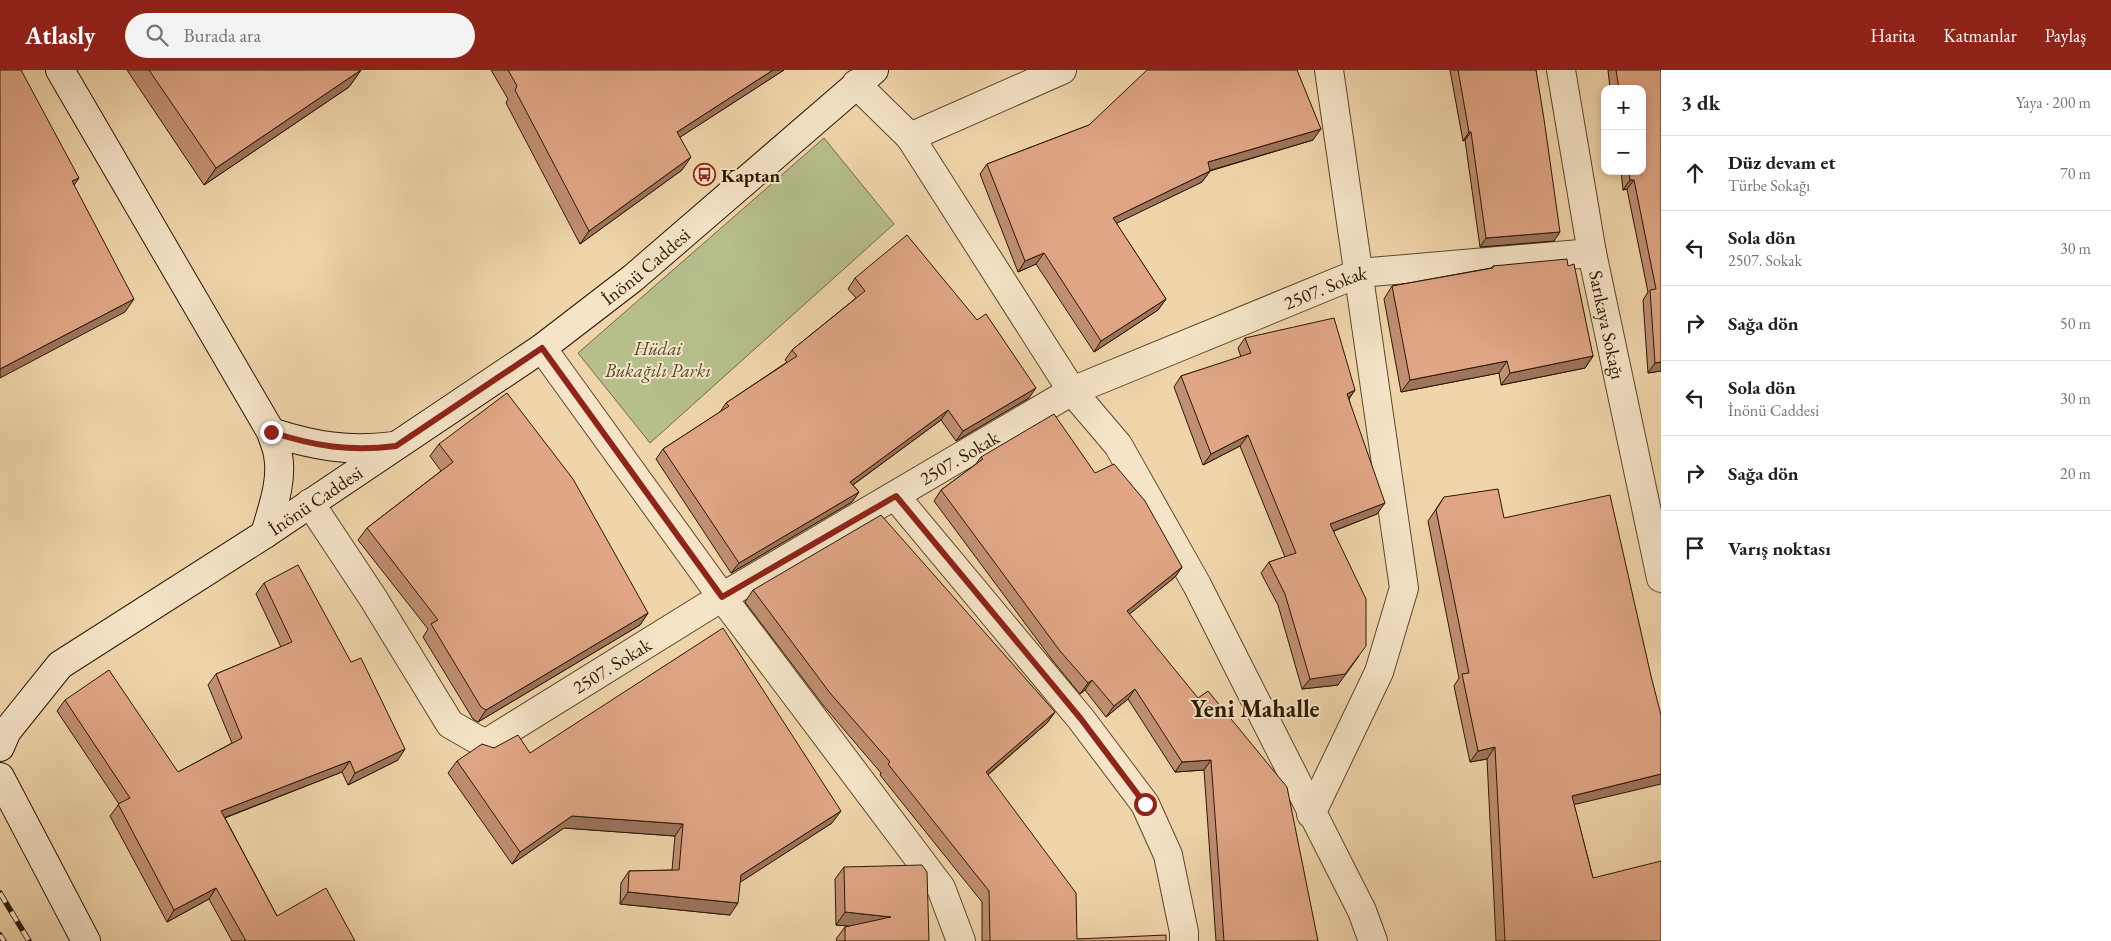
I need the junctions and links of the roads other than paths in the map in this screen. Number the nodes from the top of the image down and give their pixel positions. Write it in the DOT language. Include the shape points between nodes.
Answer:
graph roads {
  1 [pos="60,70"];
  2 [pos="1062,70"];
  3 [pos="1329,70"];
  4 [pos="1561,70"];
  5 [pos="865,77"];
  6 [pos="910,137"];
  7 [pos="1592,253"];
  8 [pos="1359,273"];
  9 [pos="542,348"];
  10 [pos="1072,391"];
  11 [pos="271,432"];
  12 [pos="396,446"];
  13 [pos="896,496"];
  14 [pos="310,503"];
  15 [pos="265,534"];
  16 [pos="1661,578"];
  17 [pos="722,597"];
  18 [pos="0,747"];
  19 [pos="0,777"];
  20 [pos="1311,814"];
  21 [pos="86,941"];
  22 [pos="961,941"];
  23 [pos="1184,941"];
  24 [pos="1372,941"];
  1 -- 11 [label="street"];
  2 -- 6 [label="street"];
  3 -- 8 [label="street"];
  4 -- 7 [label="street, Sarıkaya Sokağı"];
  5 -- 6 [label="street"];
  5 -- 9 [label="street, İnönü Caddesi" via="633,278"];
  6 -- 10 [label="street"];
  7 -- 8 [label="street, 2507. Sokak"];
  7 -- 16 [label="street, Sarıkaya Sokağı"];
  8 -- 10 [label="street, 2507. Sokak"];
  8 -- 20 [label="street" via="1404,588 1378,672"];
  9 -- 12 [label="street, İnönü Caddesi"];
  9 -- 17 [label="street"];
  10 -- 13 [label="street, 2507. Sokak"];
  10 -- 20 [label="street" via="1118,445 1192,577"];
  11 -- 12 [label="street" via="303,443 334,448 367,450"];
  11 -- 15 [label="street" via="279,455 279,476"];
  12 -- 14 [label="street, İnönü Caddesi"];
  13 -- 17 [label="street, 2507. Sokak"];
  13 -- 23 [label="street" via="1081,719 1145,804 1168,855"];
  14 -- 15 [label="street, İnönü Caddesi"];
  14 -- 17 [label="street, 2507. Sokak" via="450,724 484,744"];
  15 -- 18 [label="street, İnönü Caddesi" via="60,665 7,731"];
  17 -- 22 [label="street" via="941,888"];
  19 -- 21 [label="street"];
  20 -- 24 [label="street" via="1362,911"];
}
